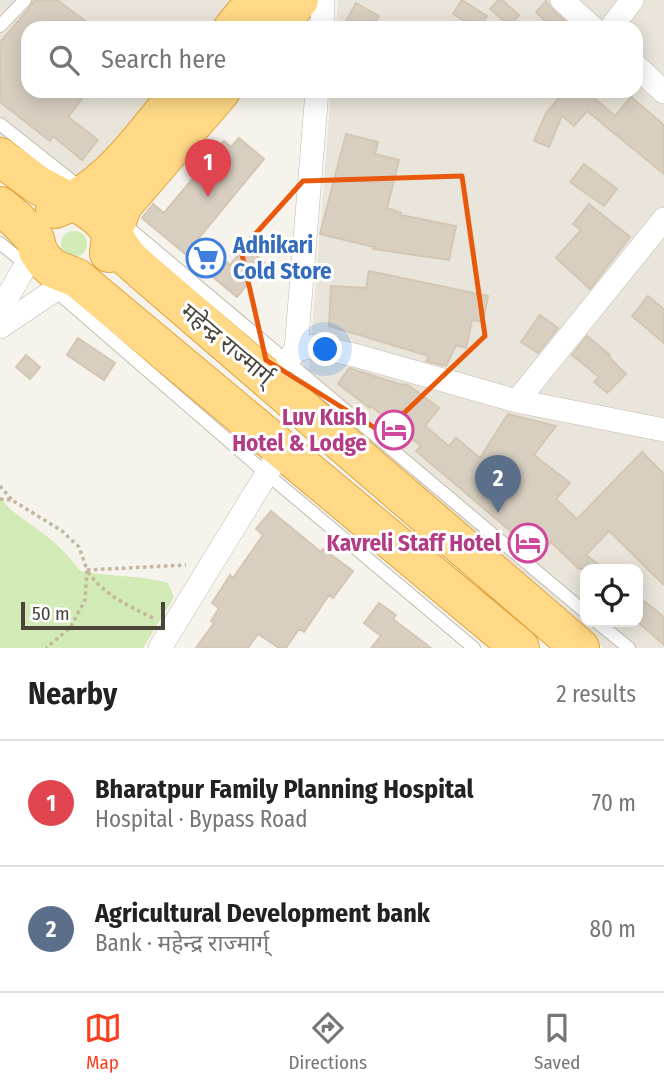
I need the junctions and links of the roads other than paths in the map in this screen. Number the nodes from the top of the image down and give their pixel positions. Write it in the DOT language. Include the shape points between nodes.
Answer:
graph roads {
  1 [pos="25,0"];
  2 [pos="562,0"];
  3 [pos="632,0"];
  4 [pos="291,10"];
  5 [pos="256,21"];
  6 [pos="585,21"];
  7 [pos="616,21"];
  8 [pos="0,26"];
  9 [pos="643,72"];
  10 [pos="664,92"];
  11 [pos="174,98"];
  12 [pos="215,98"];
  13 [pos="316,98"];
  14 [pos="0,124"];
  15 [pos="0,157"];
  16 [pos="79,198"];
  17 [pos="0,205"];
  18 [pos="664,219"];
  19 [pos="114,227"];
  20 [pos="39,267"];
  21 [pos="0,310"];
  22 [pos="0,327"];
  23 [pos="292,355"];
  24 [pos="517,401"];
  25 [pos="664,430"];
  26 [pos="275,462"];
  27 [pos="580,608"];
  28 [pos="603,627"];
  29 [pos="166,638"];
  30 [pos="474,648"];
  31 [pos="520,648"];
  32 [pos="580,648"];
  33 [pos="629,648"];
  1 -- 8 [label="lane"];
  2 -- 6 [label="street"];
  3 -- 7 [label="street"];
  4 -- 5 [label="highway"];
  9 -- 10 [label="street"];
  11 -- 16 [label="highway" via="105,179"];
  12 -- 19 [label="highway" via="135,190"];
  13 -- 23 [label="street"];
  14 -- 16 [label="lane"];
  15 -- 16 [label="highway, महेन्द्र राज्मार्ग्" via="38,185"];
  16 -- 19 [label="highway, महेन्द्र राज्मार्ग्" via="83,206"];
  16 -- 20 [label="highway" via="55,209 39,226"];
  17 -- 20 [label="highway, महेन्द्र राज्मार्ग्" via="18,220"];
  18 -- 24 [label="street"];
  19 -- 20 [label="highway" via="109,252 92,273"];
  19 -- 23 [label="lane"];
  19 -- 32 [label="highway, महेन्द्र राज्मार्ग्" via="146,274"];
  20 -- 21 [label="street"];
  20 -- 22 [label="street"];
  20 -- 26 [label="highway, महेन्द्र राज्मार्ग्"];
  23 -- 24 [label="street" via="314,346"];
  23 -- 27 [label="lane" via="429,482"];
  24 -- 25 [label="street"];
  26 -- 29 [label="street"];
  26 -- 30 [label="lane"];
  26 -- 31 [label="highway, महेन्द्र राज्मार्ग्"];
  28 -- 33 [label="lane"];
}
